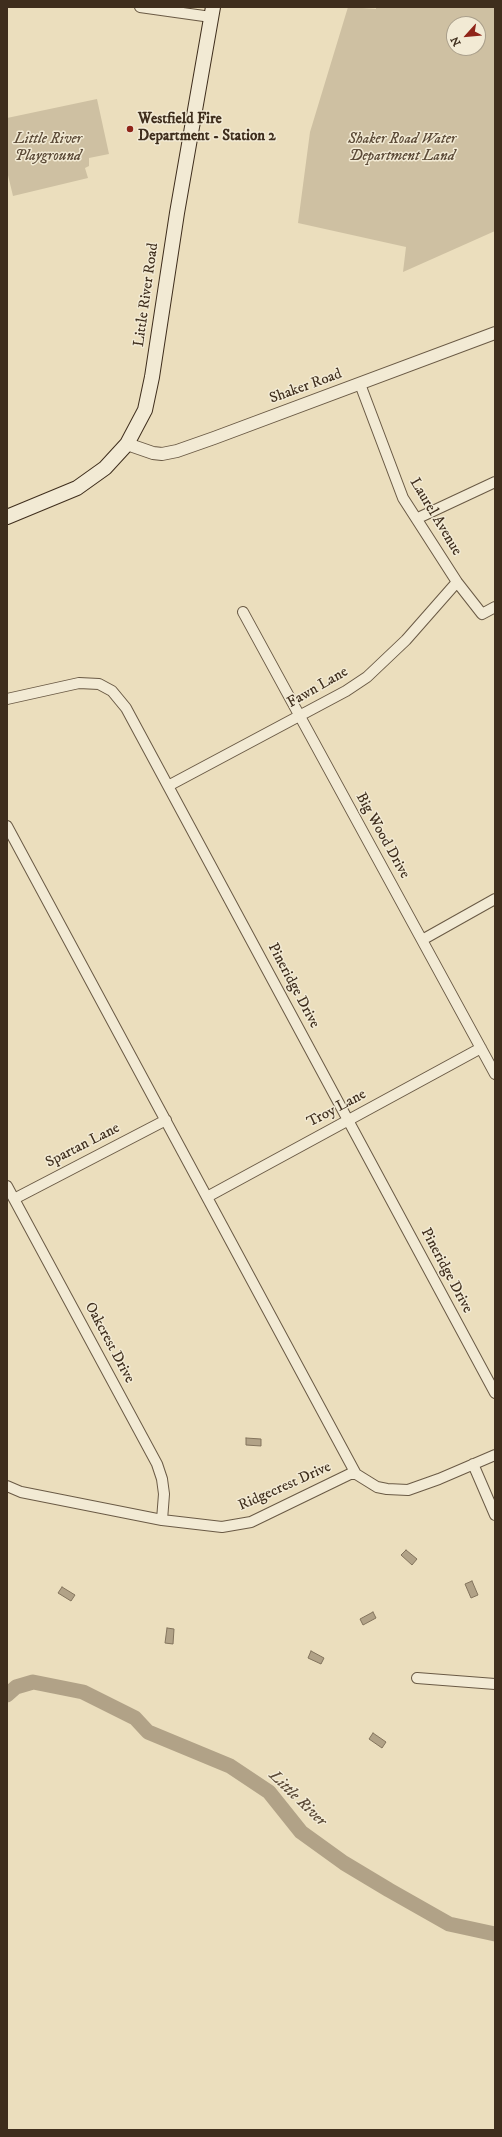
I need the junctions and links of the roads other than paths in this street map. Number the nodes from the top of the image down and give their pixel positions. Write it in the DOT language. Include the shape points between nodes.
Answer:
graph roads {
  1 [pos="140,7"];
  2 [pos="212,12"];
  3 [pos="495,333"];
  4 [pos="360,384"];
  5 [pos="127,444"];
  6 [pos="495,482"];
  7 [pos="7,517"];
  8 [pos="418,518"];
  9 [pos="457,582"];
  10 [pos="495,608"];
  11 [pos="243,612"];
  12 [pos="7,699"];
  13 [pos="300,716"];
  14 [pos="168,786"];
  15 [pos="7,826"];
  16 [pos="495,899"];
  17 [pos="422,940"];
  18 [pos="481,1048"];
  19 [pos="495,1074"];
  20 [pos="166,1120"];
  21 [pos="348,1120"];
  22 [pos="7,1186"];
  23 [pos="207,1197"];
  24 [pos="14,1198"];
  25 [pos="495,1393"];
  26 [pos="495,1454"];
  27 [pos="473,1464"];
  28 [pos="356,1474"];
  29 [pos="7,1486"];
  30 [pos="495,1515"];
  31 [pos="162,1520"];
  32 [pos="417,1678"];
  33 [pos="495,1684"];
  1 -- 2 [label="street"];
  2 -- 5 [label="main road, Little River Road" via="152,377 145,410"];
  3 -- 4 [label="street, Shaker Road"];
  4 -- 5 [label="street, Shaker Road" via="167,453 153,453"];
  4 -- 8 [label="street, Laurel Avenue" via="393,475 403,498"];
  5 -- 7 [label="main road, Little River Road" via="105,468 77,488"];
  6 -- 8 [label="street"];
  8 -- 9 [label="street, Laurel Avenue"];
  9 -- 10 [label="street, Laurel Avenue" via="482,614"];
  9 -- 13 [label="street, Fawn Lane" via="406,640 367,677"];
  11 -- 13 [label="street, Big Wood Drive"];
  12 -- 14 [label="street, Pineridge Drive" via="79,683 99,684 107,688 119,697 126,708"];
  13 -- 14 [label="street, Fawn Lane"];
  13 -- 17 [label="street, Big Wood Drive"];
  14 -- 21 [label="street, Pineridge Drive"];
  15 -- 20 [label="street"];
  16 -- 17 [label="street"];
  17 -- 18 [label="street, Big Wood Drive"];
  18 -- 19 [label="street, Big Wood Drive"];
  18 -- 21 [label="street, Troy Lane"];
  20 -- 23 [label="street"];
  20 -- 24 [label="street, Spartan Lane"];
  21 -- 23 [label="street, Troy Lane"];
  21 -- 25 [label="street, Pineridge Drive"];
  22 -- 24 [label="street, Oakcrest Drive"];
  23 -- 28 [label="street"];
  24 -- 31 [label="street, Oakcrest Drive" via="157,1464 164,1494"];
  26 -- 27 [label="street, Ridgecrest Drive"];
  27 -- 28 [label="street, Ridgecrest Drive" via="420,1488 397,1491 377,1487"];
  27 -- 30 [label="street"];
  28 -- 31 [label="street, Ridgecrest Drive" via="334,1481 251,1522 222,1526"];
  29 -- 31 [label="street, Ridgecrest Drive" via="21,1492"];
  32 -- 33 [label="street"];
}
